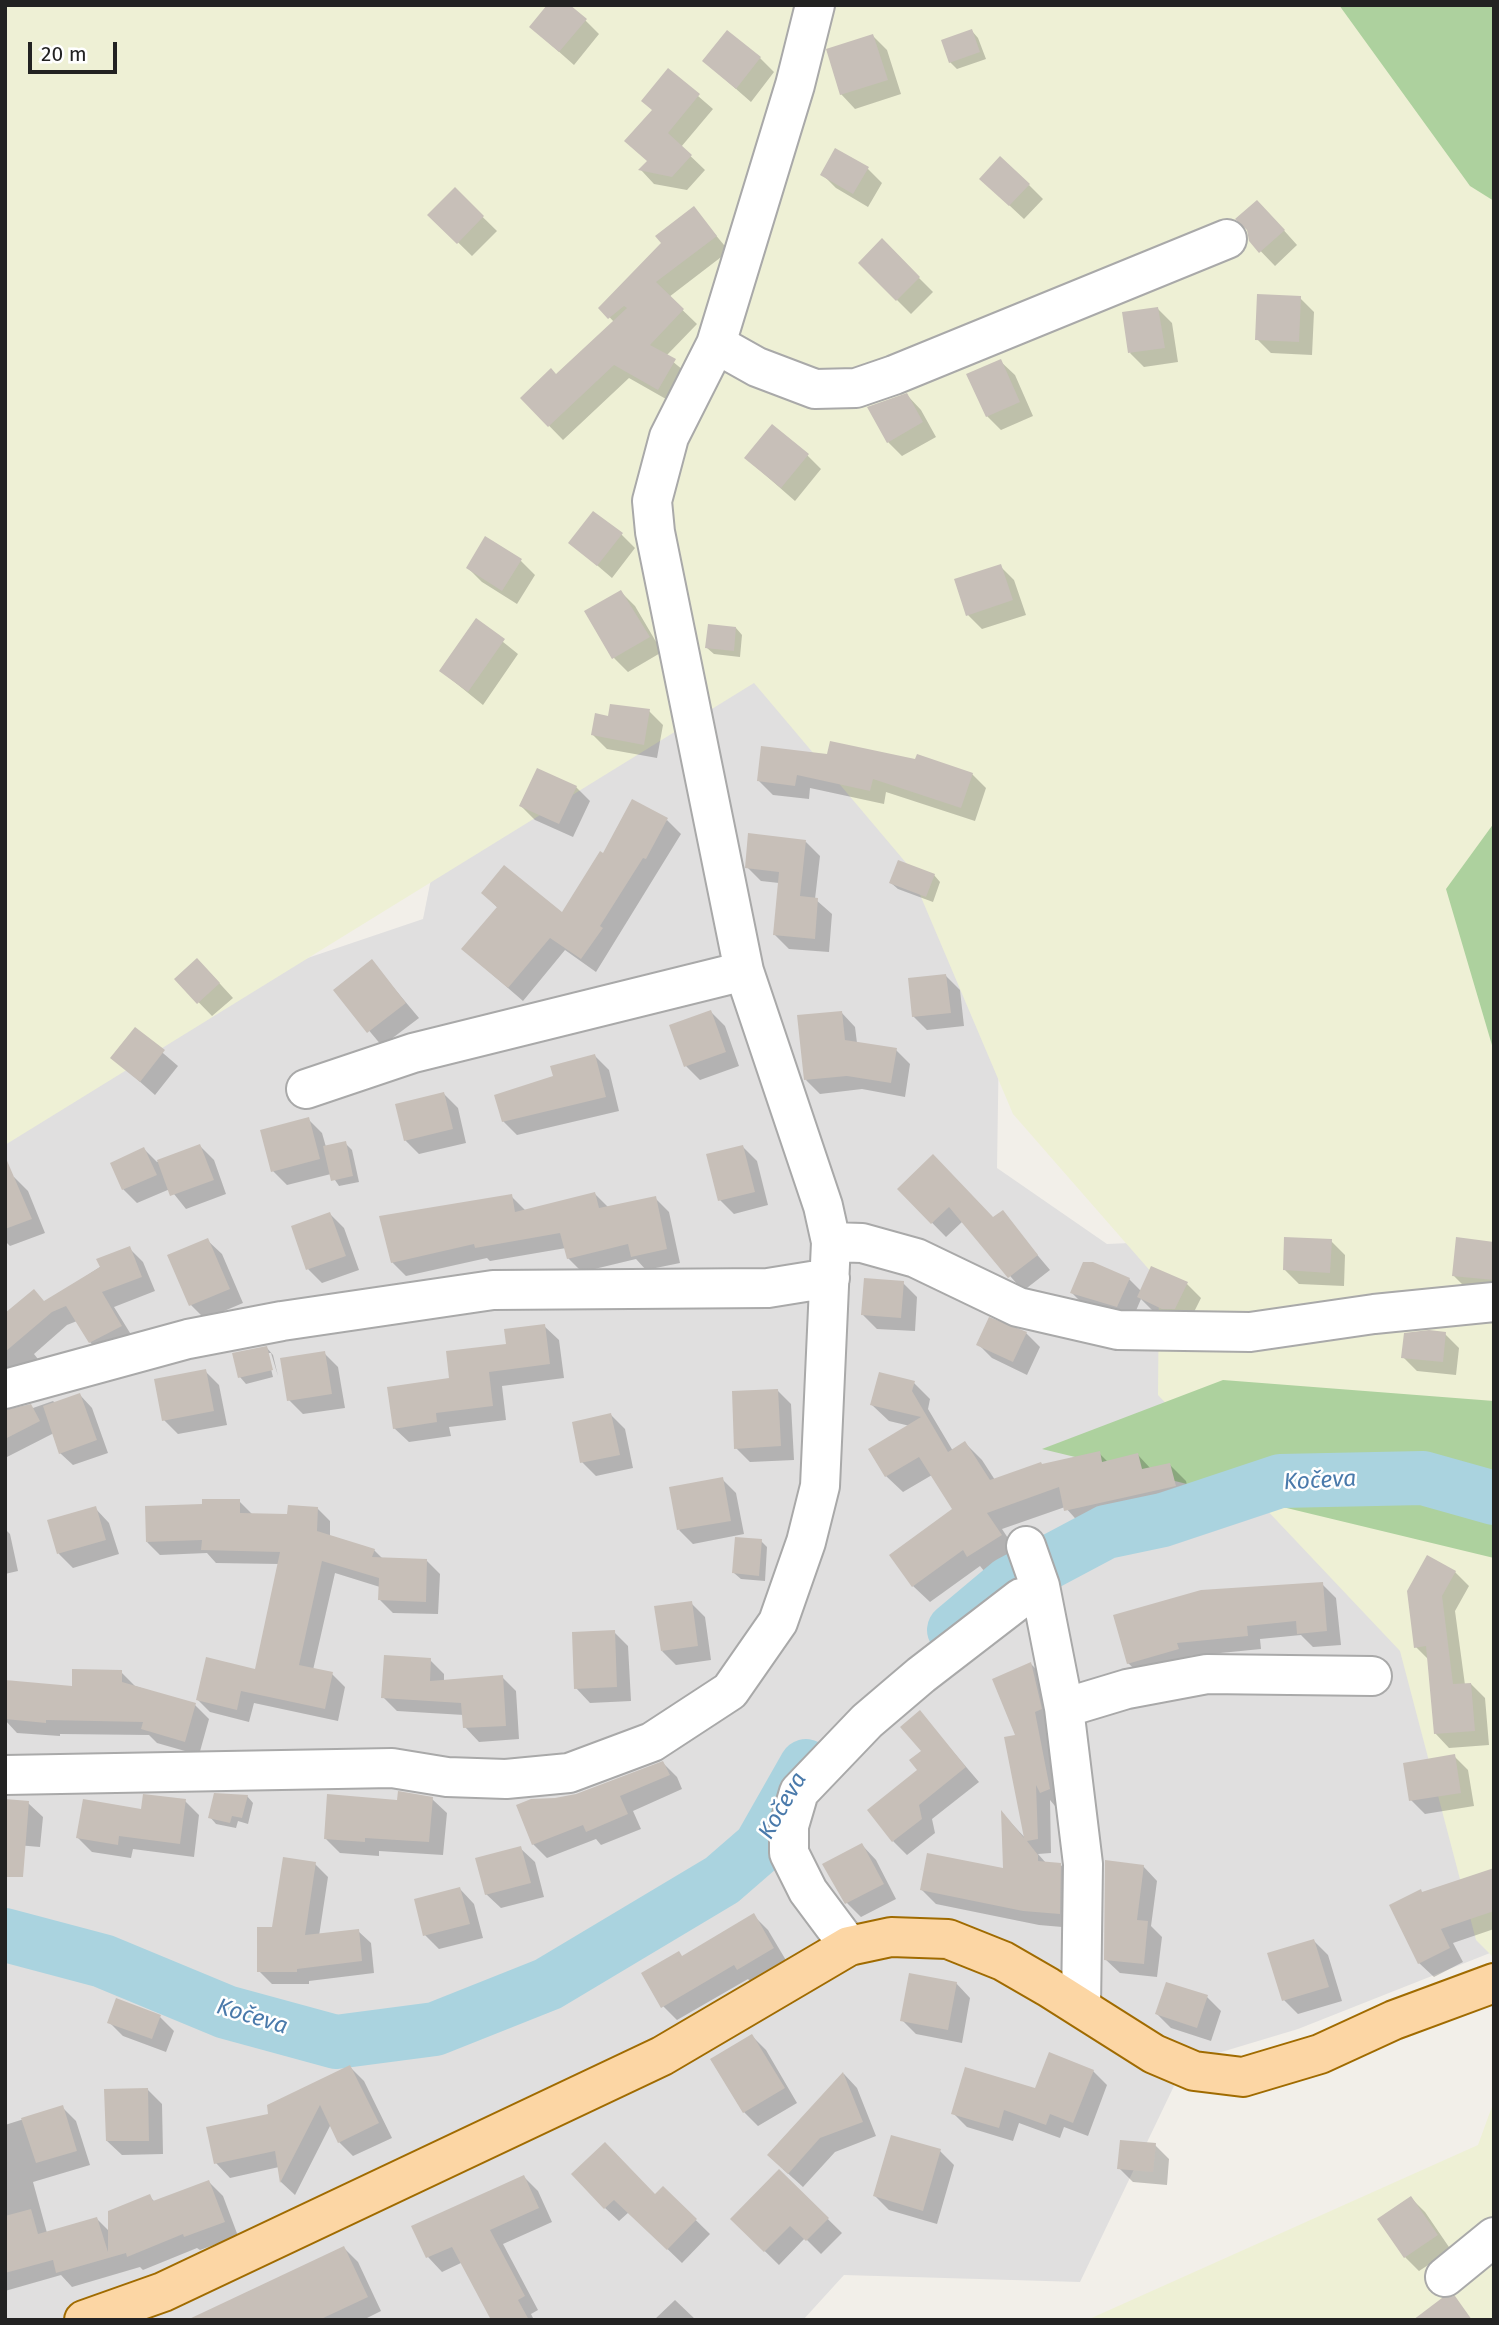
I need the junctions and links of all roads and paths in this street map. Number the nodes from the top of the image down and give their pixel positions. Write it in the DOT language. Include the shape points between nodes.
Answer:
graph roads {
  1 [pos="816,5"];
  2 [pos="1227,239"];
  3 [pos="716,344"];
  4 [pos="744,971"];
  5 [pos="306,1089"];
  6 [pos="831,1260"];
  7 [pos="1494,1302"];
  8 [pos="5,1389"];
  9 [pos="1026,1548"];
  10 [pos="1041,1591"];
  11 [pos="1372,1676"];
  12 [pos="1064,1708"];
  13 [pos="5,1775"];
  14 [pos="849,1946"];
  15 [pos="1494,1983"];
  16 [pos="1081,2007"];
  17 [pos="1494,2237"];
  18 [pos="1444,2277"];
  19 [pos="84,2320"];
  1 -- 3 [label="street"];
  2 -- 3 [label="street" via="856,388 816,389 757,367"];
  3 -- 4 [label="street" via="669,437 652,501"];
  4 -- 5 [label="street" via="413,1053"];
  4 -- 6 [label="street" via="823,1206"];
  6 -- 7 [label="street" via="862,1243 916,1258 1018,1307 1118,1330 1250,1332"];
  6 -- 8 [label="street" via="768,1288 493,1290 282,1321 188,1339"];
  6 -- 13 [label="street" via="820,1486 806,1542 778,1622 730,1691 693,1718 652,1742 569,1773 506,1779 447,1777 392,1768"];
  9 -- 10 [label="street"];
  10 -- 12 [label="street"];
  10 -- 14 [label="street" via="1021,1598 921,1675 867,1721 799,1792 789,1826 789,1853 807,1891"];
  11 -- 12 [label="street" via="1207,1674 1127,1689"];
  12 -- 16 [label="street" via="1083,1864"];
  14 -- 16 [label="main road" via="891,1937 948,1939 1003,1961"];
  14 -- 19 [label="main road" via="662,2056 163,2292"];
  15 -- 16 [label="main road" via="1394,2020 1320,2054 1243,2077 1194,2071 1154,2054"];
  17 -- 18 [label="street"];
}
